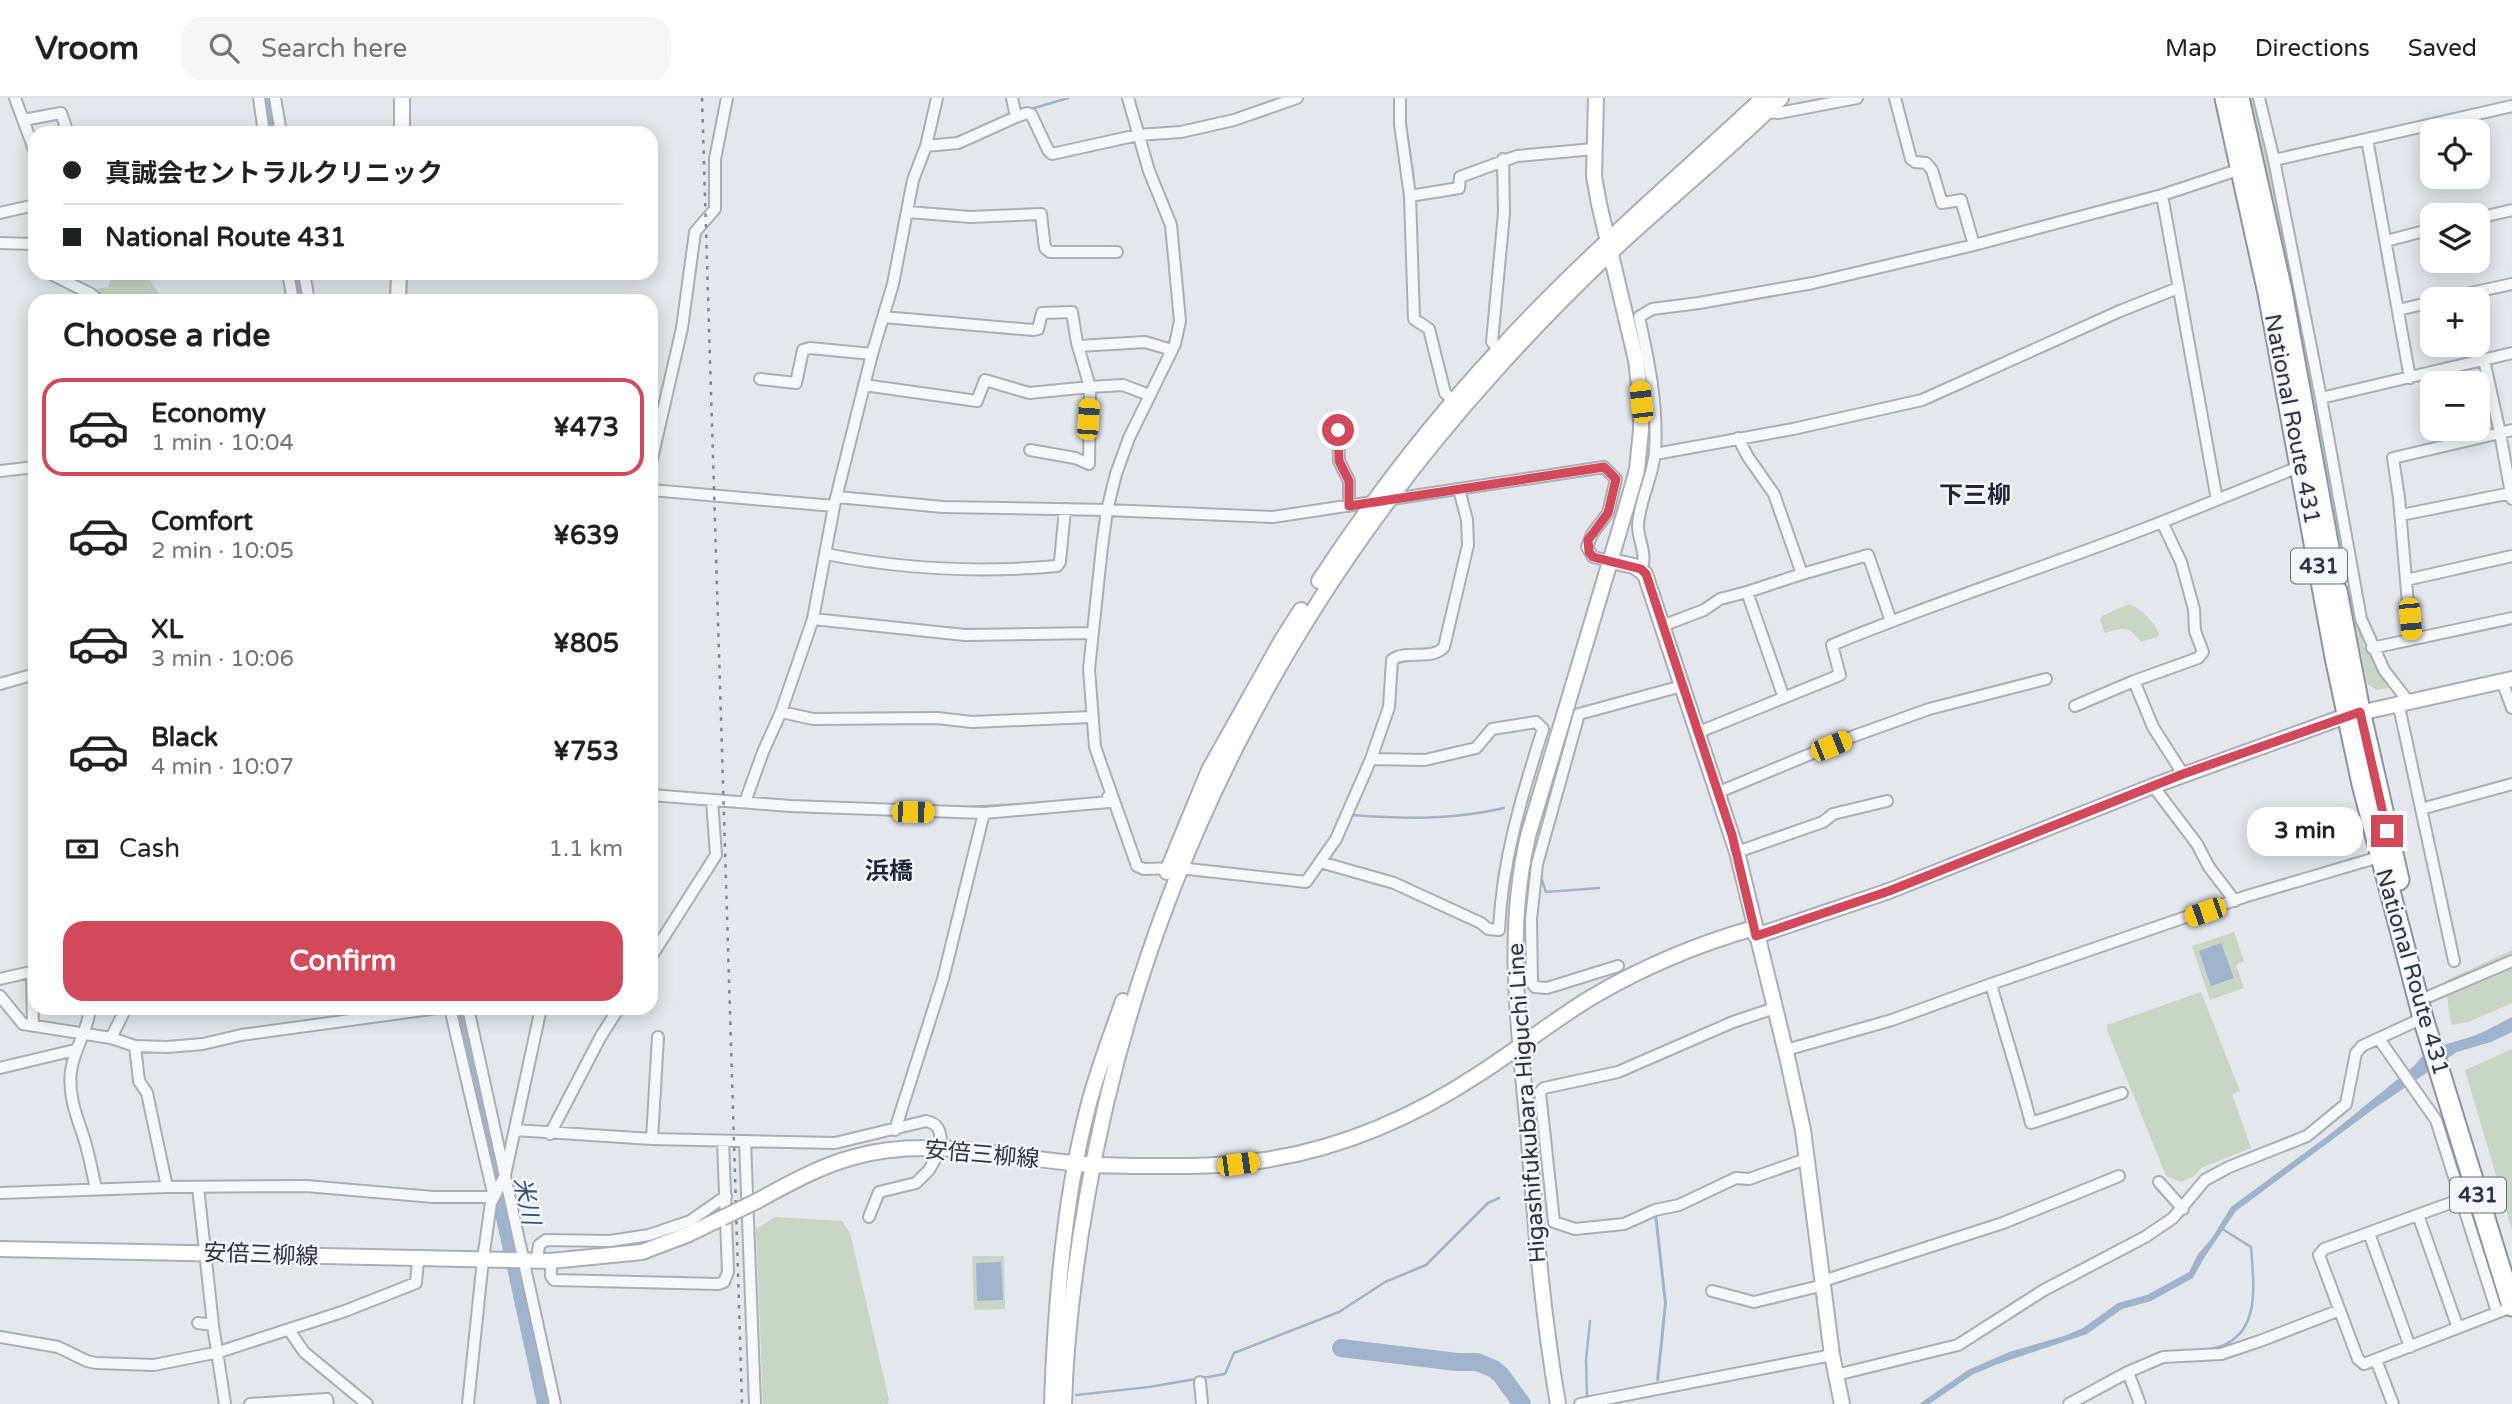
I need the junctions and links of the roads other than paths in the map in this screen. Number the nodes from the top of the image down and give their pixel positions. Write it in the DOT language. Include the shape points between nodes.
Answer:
graph roads {
  1 [pos="15,98"];
  2 [pos="259,98"];
  3 [pos="275,98"];
  4 [pos="402,98"];
  5 [pos="727,98"];
  6 [pos="937,98"];
  7 [pos="1012,98"];
  8 [pos="1128,98"];
  9 [pos="1297,98"];
  10 [pos="1400,98"];
  11 [pos="1596,98"];
  12 [pos="1781,98"];
  13 [pos="1857,98"];
  14 [pos="1895,98"];
  15 [pos="2225,98"];
  16 [pos="2239,98"];
  17 [pos="2259,98"];
  18 [pos="1765,105"];
  19 [pos="2512,106"];
  20 [pos="1016,117"];
  21 [pos="23,120"];
  22 [pos="66,126"];
  23 [pos="263,126"];
  24 [pos="280,126"];
  25 [pos="402,126"];
  26 [pos="28,133"];
  27 [pos="1138,135"];
  28 [pos="2367,139"];
  29 [pos="926,146"];
  30 [pos="1594,149"];
  31 [pos="1503,159"];
  32 [pos="2274,160"];
  33 [pos="2241,169"];
  34 [pos="2162,195"];
  35 [pos="1410,196"];
  36 [pos="28,207"];
  37 [pos="2512,210"];
  38 [pos="908,212"];
  39 [pos="0,213"];
  40 [pos="2490,215"];
  41 [pos="2420,232"];
  42 [pos="2386,241"];
  43 [pos="0,243"];
  44 [pos="28,244"];
  45 [pos="1974,244"];
  46 [pos="1610,246"];
  47 [pos="1117,252"];
  48 [pos="63,280"];
  49 [pos="2512,284"];
  50 [pos="2178,288"];
  51 [pos="2490,289"];
  52 [pos="91,294"];
  53 [pos="2420,305"];
  54 [pos="2398,310"];
  55 [pos="883,317"];
  56 [pos="1079,346"];
  57 [pos="1172,350"];
  58 [pos="1499,350"];
  59 [pos="2512,353"];
  60 [pos="872,354"];
  61 [pos="2484,360"];
  62 [pos="2410,378"];
  63 [pos="760,379"];
  64 [pos="864,385"];
  65 [pos="1090,387"];
  66 [pos="1149,395"];
  67 [pos="2321,398"];
  68 [pos="1454,401"];
  69 [pos="658,430"];
  70 [pos="1338,430"];
  71 [pos="2506,432"];
  72 [pos="1738,438"];
  73 [pos="1030,450"];
  74 [pos="1655,454"];
  75 [pos="2301,466"];
  76 [pos="28,468"];
  77 [pos="0,471"];
  78 [pos="1459,489"];
  79 [pos="658,490"];
  80 [pos="2511,496"];
  81 [pos="2217,500"];
  82 [pos="836,501"];
  83 [pos="1381,501"];
  84 [pos="1349,506"];
  85 [pos="1065,509"];
  86 [pos="1107,510"];
  87 [pos="2400,514"];
  88 [pos="2162,522"];
  89 [pos="825,554"];
  90 [pos="2512,556"];
  91 [pos="1611,561"];
  92 [pos="1641,569"];
  93 [pos="1802,574"];
  94 [pos="2406,580"];
  95 [pos="1747,592"];
  96 [pos="813,618"];
  97 [pos="2512,618"];
  98 [pos="1891,621"];
  99 [pos="1662,626"];
  100 [pos="1093,633"];
  101 [pos="2411,639"];
  102 [pos="2372,648"];
  103 [pos="28,676"];
  104 [pos="2046,679"];
  105 [pos="2507,680"];
  106 [pos="2134,681"];
  107 [pos="0,684"];
  108 [pos="1682,685"];
  109 [pos="1784,698"];
  110 [pos="2403,702"];
  111 [pos="2075,706"];
  112 [pos="2512,708"];
  113 [pos="781,712"];
  114 [pos="2353,714"];
  115 [pos="1091,717"];
  116 [pos="1699,732"];
  117 [pos="1371,759"];
  118 [pos="2183,774"];
  119 [pos="2512,784"];
  120 [pos="2153,786"];
  121 [pos="1719,792"];
  122 [pos="658,795"];
  123 [pos="1111,796"];
  124 [pos="712,800"];
  125 [pos="1887,801"];
  126 [pos="745,802"];
  127 [pos="2421,809"];
  128 [pos="984,813"];
  129 [pos="1512,832"];
  130 [pos="1535,837"];
  131 [pos="1737,852"];
  132 [pos="2379,857"];
  133 [pos="1320,862"];
  134 [pos="1174,869"];
  135 [pos="2235,901"];
  136 [pos="1755,932"];
  137 [pos="658,946"];
  138 [pos="2454,961"];
  139 [pos="2512,961"];
  140 [pos="1618,966"];
  141 [pos="28,973"];
  142 [pos="0,979"];
  143 [pos="1991,984"];
  144 [pos="0,996"];
  145 [pos="2430,996"];
  146 [pos="1774,1008"];
  147 [pos="33,1015"];
  148 [pos="88,1015"];
  149 [pos="122,1015"];
  150 [pos="387,1015"];
  151 [pos="452,1015"];
  152 [pos="469,1015"];
  153 [pos="540,1015"];
  154 [pos="615,1015"];
  155 [pos="2430,1025"];
  156 [pos="33,1026"];
  157 [pos="83,1035"];
  158 [pos="658,1037"];
  159 [pos="111,1038"];
  160 [pos="2379,1039"];
  161 [pos="135,1046"];
  162 [pos="1521,1046"];
  163 [pos="75,1050"];
  164 [pos="1786,1050"];
  165 [pos="0,1068"];
  166 [pos="2450,1082"];
  167 [pos="2122,1093"];
  168 [pos="515,1130"];
  169 [pos="895,1130"];
  170 [pos="550,1134"];
  171 [pos="652,1139"];
  172 [pos="723,1141"];
  173 [pos="745,1141"];
  174 [pos="942,1147"];
  175 [pos="1806,1159"];
  176 [pos="1076,1164"];
  177 [pos="1092,1165"];
  178 [pos="2119,1176"];
  179 [pos="504,1177"];
  180 [pos="2160,1182"];
  181 [pos="167,1187"];
  182 [pos="198,1187"];
  183 [pos="96,1189"];
  184 [pos="1550,1190"];
  185 [pos="1533,1192"];
  186 [pos="1,1194"];
  187 [pos="494,1196"];
  188 [pos="726,1196"];
  189 [pos="2469,1196"];
  190 [pos="2183,1209"];
  191 [pos="2418,1215"];
  192 [pos="869,1217"];
  193 [pos="2369,1233"];
  194 [pos="0,1249"];
  195 [pos="206,1253"];
  196 [pos="418,1259"];
  197 [pos="483,1259"];
  198 [pos="533,1260"];
  199 [pos="2512,1264"];
  200 [pos="1823,1283"];
  201 [pos="1712,1291"];
  202 [pos="2507,1308"];
  203 [pos="2340,1310"];
  204 [pos="198,1323"];
  205 [pos="213,1325"];
  206 [pos="2458,1328"];
  207 [pos="289,1330"];
  208 [pos="0,1336"];
  209 [pos="2410,1347"];
  210 [pos="219,1352"];
  211 [pos="1832,1355"];
  212 [pos="2376,1360"];
  213 [pos="2128,1372"];
  214 [pos="1836,1375"];
  215 [pos="1200,1382"];
  216 [pos="225,1404"];
  217 [pos="250,1404"];
  218 [pos="328,1404"];
  219 [pos="367,1404"];
  220 [pos="468,1404"];
  221 [pos="555,1404"];
  222 [pos="755,1404"];
  223 [pos="1052,1404"];
  224 [pos="1064,1404"];
  225 [pos="1202,1404"];
  226 [pos="1558,1404"];
  227 [pos="1580,1404"];
  228 [pos="1842,1404"];
  229 [pos="2069,1404"];
  230 [pos="2140,1404"];
  231 [pos="2393,1404"];
  1 -- 21 [label="street"];
  2 -- 23 [label="street"];
  3 -- 24 [label="street"];
  4 -- 25 [label="main road"];
  5 -- 69 [label="street" via="715,159 715,209 695,232 682,328"];
  6 -- 29 [label="street"];
  7 -- 20 [label="street"];
  8 -- 27 [label="street"];
  9 -- 27 [label="street" via="1234,120 1181,132"];
  10 -- 35 [label="street"];
  11 -- 30 [label="main road, Higashifukubara Higuchi Line"];
  12 -- 18 [label="main road"];
  13 -- 18 [label="street" via="1779,113"];
  14 -- 45 [label="street" via="1911,159 1932,170 1942,203 1961,200"];
  15 -- 33 [label="highway, National Route 431 / 431"];
  16 -- 114 [label="highway, National Route 431 / 431" via="2284,303"];
  17 -- 32 [label="street"];
  18 -- 46 [label="main road"];
  19 -- 28 [label="street"];
  20 -- 27 [label="street" via="1031,114 1052,154"];
  20 -- 29 [label="street" via="958,143"];
  21 -- 22 [label="street" via="61,113"];
  21 -- 26 [label="street"];
  27 -- 57 [label="street" via="1173,236 1180,321"];
  28 -- 32 [label="street"];
  28 -- 42 [label="street"];
  29 -- 38 [label="street" via="913,180"];
  30 -- 31 [label="street"];
  30 -- 46 [label="main road, Higashifukubara Higuchi Line" via="1594,176"];
  31 -- 35 [label="street" via="1461,177 1459,188"];
  31 -- 58 [label="street" via="1504,213 1492,342"];
  32 -- 67 [label="street"];
  33 -- 34 [label="street"];
  33 -- 75 [label="highway, National Route 431 / 431"];
  34 -- 45 [label="street"];
  34 -- 50 [label="street"];
  35 -- 68 [label="street" via="1417,320 1429,329 1445,393"];
  36 -- 39 [label="street"];
  37 -- 40 [label="street"];
  38 -- 47 [label="street" via="970,217 1041,214 1045,248 1050,252"];
  38 -- 55 [label="street"];
  41 -- 42 [label="street"];
  42 -- 54 [label="street"];
  43 -- 44 [label="street"];
  45 -- 74 [label="street" via="1812,284 1652,309 1639,317 1653,383"];
  46 -- 58 [label="main road"];
  46 -- 83 [label="main road"];
  46 -- 91 [label="main road, Higashifukubara Higuchi Line" via="1636,360 1641,430 1637,470"];
  48 -- 52 [label="street"];
  49 -- 51 [label="street"];
  50 -- 72 [label="street" via="1922,400"];
  50 -- 81 [label="street"];
  53 -- 54 [label="street"];
  54 -- 62 [label="street"];
  55 -- 56 [label="street" via="1036,330 1042,313 1072,312"];
  55 -- 60 [label="street"];
  56 -- 57 [label="street" via="1145,342"];
  56 -- 65 [label="street"];
  57 -- 66 [label="street"];
  58 -- 68 [label="main road"];
  59 -- 61 [label="street"];
  60 -- 63 [label="street" via="810,348 803,350 796,383"];
  60 -- 64 [label="street"];
  61 -- 62 [label="street"];
  61 -- 71 [label="street"];
  62 -- 67 [label="street"];
  64 -- 65 [label="street" via="977,401 985,380 1029,393"];
  64 -- 82 [label="street"];
  65 -- 66 [label="street" via="1123,385"];
  65 -- 73 [label="street" via="1089,464"];
  66 -- 86 [label="street" via="1129,438"];
  67 -- 102 [label="street" via="2361,619"];
  68 -- 83 [label="main road" via="1408,457"];
  70 -- 84 [label="street" via="1339,461 1349,481"];
  71 -- 80 [label="street"];
  71 -- 87 [label="street" via="2393,458"];
  72 -- 74 [label="street"];
  72 -- 93 [label="street" via="1774,494"];
  74 -- 92 [label="street" via="1638,527"];
  75 -- 81 [label="street"];
  75 -- 114 [label="highway, National Route 431 / 431"];
  76 -- 77 [label="street"];
  78 -- 83 [label="street"];
  78 -- 91 [label="street" via="1604,467 1616,479 1608,513 1587,547 1593,557"];
  78 -- 117 [label="street" via="1468,545 1444,648 1392,660 1390,707"];
  79 -- 82 [label="street"];
  80 -- 87 [label="street"];
  81 -- 88 [label="street"];
  82 -- 85 [label="street"];
  82 -- 89 [label="street"];
  83 -- 84 [label="street"];
  83 -- 134 [label="main road" via="1345,542 1243,708 1209,770"];
  84 -- 86 [label="street" via="1273,517"];
  85 -- 86 [label="street"];
  85 -- 89 [label="street" via="1057,566 961,569 871,563"];
  86 -- 100 [label="street"];
  87 -- 94 [label="street"];
  88 -- 98 [label="street"];
  88 -- 106 [label="street" via="2181,562 2203,652 2198,658"];
  89 -- 96 [label="street"];
  90 -- 94 [label="street"];
  91 -- 92 [label="main road"];
  91 -- 130 [label="main road, Higashifukubara Higuchi Line"];
  92 -- 99 [label="main road"];
  93 -- 95 [label="street"];
  93 -- 98 [label="street" via="1868,555"];
  94 -- 101 [label="street"];
  95 -- 99 [label="street" via="1720,599"];
  95 -- 109 [label="street"];
  96 -- 100 [label="street" via="965,635"];
  96 -- 113 [label="street"];
  97 -- 101 [label="street"];
  98 -- 109 [label="street" via="1832,645 1840,675"];
  99 -- 108 [label="main road"];
  100 -- 115 [label="street"];
  101 -- 102 [label="street"];
  102 -- 110 [label="street"];
  103 -- 107 [label="street"];
  104 -- 121 [label="street" via="1929,709"];
  105 -- 110 [label="main road, 安倍三柳線"];
  105 -- 112 [label="street"];
  106 -- 111 [label="street"];
  106 -- 118 [label="street" via="2153,727"];
  108 -- 116 [label="main road"];
  108 -- 130 [label="street" via="1579,715"];
  109 -- 116 [label="street"];
  110 -- 114 [label="main road, 安倍三柳線"];
  110 -- 127 [label="street"];
  113 -- 115 [label="street" via="813,719 972,722"];
  113 -- 126 [label="street"];
  114 -- 118 [label="main road, 安倍三柳線"];
  114 -- 132 [label="highway, National Route 431 / 431"];
  114 -- 145 [label="highway, National Route 431 / 431"];
  115 -- 123 [label="street"];
  116 -- 121 [label="main road"];
  117 -- 129 [label="street" via="1425,760 1476,748 1492,729 1536,722 1543,729"];
  117 -- 133 [label="street" via="1336,838"];
  118 -- 120 [label="main road, 安倍三柳線"];
  119 -- 127 [label="street"];
  120 -- 135 [label="street"];
  120 -- 136 [label="main road, 安倍三柳線" via="1889,891"];
  121 -- 131 [label="main road"];
  122 -- 124 [label="street"];
  123 -- 128 [label="street" via="1109,802"];
  123 -- 134 [label="street" via="1137,866"];
  124 -- 126 [label="street"];
  124 -- 137 [label="street" via="716,855"];
  125 -- 131 [label="street" via="1833,814 1823,822"];
  126 -- 128 [label="street"];
  127 -- 138 [label="street"];
  128 -- 169 [label="street" via="943,979"];
  129 -- 130 [label="street"];
  129 -- 133 [label="street" via="1499,930 1488,929 1394,883"];
  130 -- 140 [label="street" via="1532,983 1542,989"];
  130 -- 162 [label="main road, Higashifukubara Higuchi Line" via="1518,889 1514,943"];
  131 -- 136 [label="main road"];
  132 -- 135 [label="street"];
  132 -- 155 [label="highway, National Route 431 / 431"];
  133 -- 134 [label="street" via="1306,882"];
  134 -- 176 [label="main road" via="1141,946 1088,1107"];
  134 -- 177 [label="main road" via="1129,1012"];
  135 -- 143 [label="street"];
  136 -- 146 [label="main road"];
  136 -- 162 [label="main road, 安倍三柳線" via="1644,968"];
  139 -- 145 [label="street"];
  141 -- 142 [label="street"];
  143 -- 164 [label="street" via="1892,1020"];
  143 -- 167 [label="street" via="2031,1123"];
  144 -- 156 [label="street" via="23,1024"];
  145 -- 155 [label="highway, National Route 431 / 431"];
  146 -- 164 [label="main road"];
  146 -- 184 [label="street" via="1618,1072 1544,1088 1541,1112"];
  147 -- 156 [label="street"];
  148 -- 157 [label="street"];
  149 -- 159 [label="street"];
  150 -- 161 [label="street" via="203,1044"];
  151 -- 187 [label="street"];
  152 -- 179 [label="street"];
  153 -- 168 [label="street"];
  154 -- 170 [label="street"];
  155 -- 160 [label="street"];
  155 -- 166 [label="highway, National Route 431 / 431"];
  156 -- 157 [label="street"];
  157 -- 159 [label="street"];
  157 -- 163 [label="street"];
  158 -- 171 [label="street"];
  159 -- 161 [label="street"];
  160 -- 189 [label="street" via="2433,1114"];
  160 -- 190 [label="street" via="2357,1053 2346,1104 2307,1136 2205,1180"];
  161 -- 181 [label="street" via="139,1081 147,1093"];
  162 -- 177 [label="main road, 安倍三柳線" via="1407,1115 1318,1149 1238,1164"];
  162 -- 185 [label="main road, Higashifukubara Higuchi Line"];
  163 -- 165 [label="street"];
  163 -- 183 [label="street" via="71,1074 74,1113"];
  164 -- 175 [label="main road"];
  166 -- 189 [label="highway, National Route 431 / 431"];
  166 -- 199 [label="highway, National Route 431 / 431"];
  168 -- 170 [label="street"];
  168 -- 179 [label="street"];
  169 -- 173 [label="street" via="835,1143"];
  169 -- 174 [label="street" via="933,1122 939,1128"];
  170 -- 171 [label="street"];
  171 -- 172 [label="street"];
  172 -- 173 [label="street"];
  172 -- 188 [label="street"];
  173 -- 222 [label="street"];
  174 -- 176 [label="main road, 安倍三柳線"];
  174 -- 192 [label="street" via="916,1183 879,1192"];
  174 -- 198 [label="main road, 安倍三柳線, bridge" via="855,1156 642,1252"];
  175 -- 184 [label="street" via="1749,1179 1736,1178 1679,1205 1606,1227 1575,1229 1554,1223"];
  175 -- 200 [label="main road"];
  176 -- 177 [label="main road, 安倍三柳線"];
  176 -- 223 [label="main road" via="1063,1254"];
  177 -- 224 [label="main road" via="1073,1281"];
  178 -- 200 [label="street" via="2003,1223"];
  179 -- 187 [label="street"];
  179 -- 198 [label="street"];
  180 -- 190 [label="street"];
  181 -- 182 [label="street"];
  181 -- 183 [label="street"];
  182 -- 187 [label="street" via="306,1186 433,1197"];
  182 -- 195 [label="street"];
  183 -- 186 [label="street"];
  184 -- 185 [label="street"];
  185 -- 226 [label="main road, Higashifukubara Higuchi Line" via="1542,1306"];
  187 -- 197 [label="street"];
  188 -- 198 [label="street" via="690,1222 649,1235 610,1241 546,1240"];
  188 -- 198 [label="street" via="728,1272 726,1280 718,1284 554,1280"];
  189 -- 191 [label="street"];
  189 -- 202 [label="highway, National Route 431 / 431"];
  190 -- 214 [label="street" via="2145,1237 2044,1290 1958,1345"];
  191 -- 193 [label="street"];
  191 -- 206 [label="street"];
  193 -- 203 [label="street" via="2320,1253"];
  193 -- 209 [label="street"];
  194 -- 195 [label="main road, 安倍三柳線"];
  195 -- 196 [label="main road, 安倍三柳線"];
  195 -- 205 [label="street"];
  196 -- 197 [label="main road, 安倍三柳線"];
  196 -- 207 [label="street" via="416,1283"];
  197 -- 198 [label="main road, 安倍三柳線"];
  197 -- 220 [label="street"];
  198 -- 221 [label="street"];
  200 -- 201 [label="street" via="1754,1302"];
  200 -- 211 [label="main road"];
  202 -- 206 [label="street"];
  203 -- 212 [label="street" via="2359,1361"];
  203 -- 213 [label="street" via="2221,1354 2163,1357"];
  204 -- 205 [label="street"];
  205 -- 210 [label="street"];
  206 -- 209 [label="street"];
  207 -- 210 [label="street"];
  207 -- 219 [label="street" via="304,1352"];
  208 -- 210 [label="street" via="58,1347 96,1363 153,1364"];
  209 -- 212 [label="street"];
  210 -- 216 [label="street"];
  211 -- 214 [label="main road"];
  211 -- 227 [label="street"];
  212 -- 231 [label="street"];
  213 -- 229 [label="street"];
  213 -- 230 [label="street"];
  214 -- 228 [label="main road"];
  215 -- 225 [label="street"];
  217 -- 218 [label="street" via="327,1399"];
}
